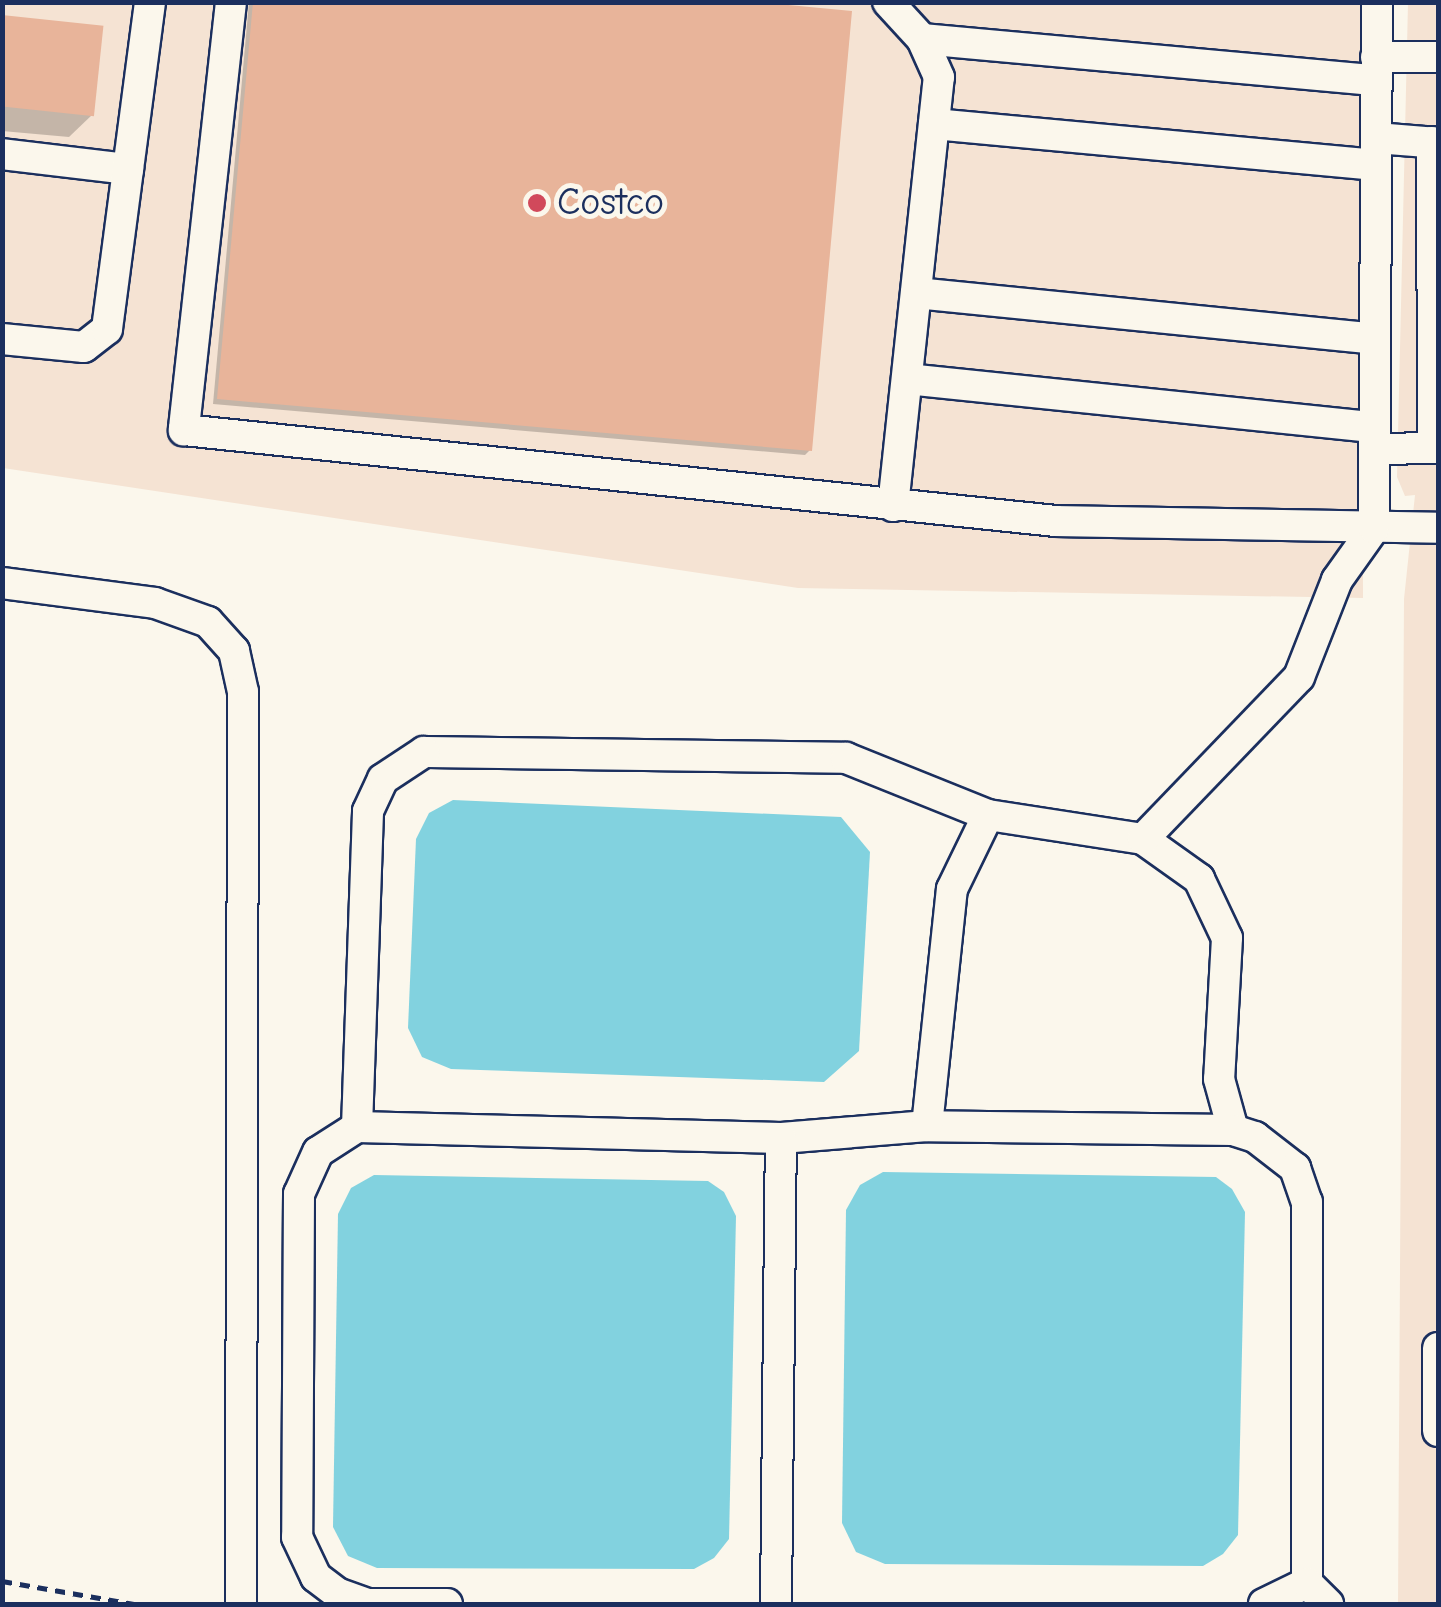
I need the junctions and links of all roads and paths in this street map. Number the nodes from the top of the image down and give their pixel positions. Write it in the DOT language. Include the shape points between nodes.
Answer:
graph roads {
  1 [pos="150,2"];
  2 [pos="231,2"];
  3 [pos="888,2"];
  4 [pos="1376,2"];
  5 [pos="922,40"];
  6 [pos="1438,58"];
  7 [pos="1376,68"];
  8 [pos="934,124"];
  9 [pos="1435,143"];
  10 [pos="1376,151"];
  11 [pos="2,154"];
  12 [pos="128,169"];
  13 [pos="916,292"];
  14 [pos="2,339"];
  15 [pos="1375,339"];
  16 [pos="906,380"];
  17 [pos="1375,438"];
  18 [pos="1436,448"];
  19 [pos="893,506"];
  20 [pos="1374,528"];
  21 [pos="1438,528"];
  22 [pos="2,583"];
  23 [pos="988,816"];
  24 [pos="1143,840"];
  25 [pos="928,1126"];
  26 [pos="357,1127"];
  27 [pos="1233,1130"];
  28 [pos="781,1138"];
  29 [pos="1438,1348"];
  30 [pos="1438,1431"];
  31 [pos="2,1581"];
  32 [pos="1306,1583"];
  33 [pos="134,1604"];
  34 [pos="241,1604"];
  35 [pos="447,1604"];
  36 [pos="776,1604"];
  37 [pos="1264,1604"];
  38 [pos="1328,1604"];
  1 -- 12 [label="lane"];
  2 -- 19 [label="lane" via="184,430"];
  3 -- 5 [label="lane"];
  4 -- 7 [label="lane"];
  5 -- 7 [label="lane"];
  5 -- 8 [label="lane" via="939,77"];
  6 -- 7 [label="lane"];
  7 -- 10 [label="lane"];
  8 -- 10 [label="lane"];
  8 -- 13 [label="lane"];
  9 -- 10 [label="lane"];
  9 -- 18 [label="lane"];
  10 -- 15 [label="lane"];
  11 -- 12 [label="lane"];
  12 -- 14 [label="lane" via="107,329 84,348"];
  13 -- 15 [label="lane"];
  13 -- 16 [label="lane"];
  15 -- 17 [label="lane"];
  16 -- 17 [label="lane"];
  16 -- 19 [label="lane"];
  17 -- 18 [label="lane"];
  17 -- 20 [label="lane"];
  19 -- 20 [label="lane" via="1055,521"];
  20 -- 21 [label="lane"];
  20 -- 24 [label="lane" via="1338,580 1299,676"];
  22 -- 34 [label="lane" via="155,603 208,622 234,650 242,692"];
  23 -- 24 [label="lane"];
  23 -- 25 [label="lane" via="952,889"];
  23 -- 26 [label="lane" via="846,758 424,752 383,779 368,811"];
  24 -- 27 [label="lane" via="1199,879 1226,938 1219,1079"];
  25 -- 27 [label="lane"];
  25 -- 28 [label="lane"];
  26 -- 28 [label="lane"];
  26 -- 35 [label="lane" via="318,1152 299,1194 297,1537 316,1576 337,1593 367,1604"];
  27 -- 32 [label="lane" via="1255,1137 1295,1168 1308,1202"];
  28 -- 36 [label="lane"];
  29 -- 30 [label="lane"];
  31 -- 33 [label="path"];
  32 -- 37 [label="lane"];
  32 -- 38 [label="lane"];
}
